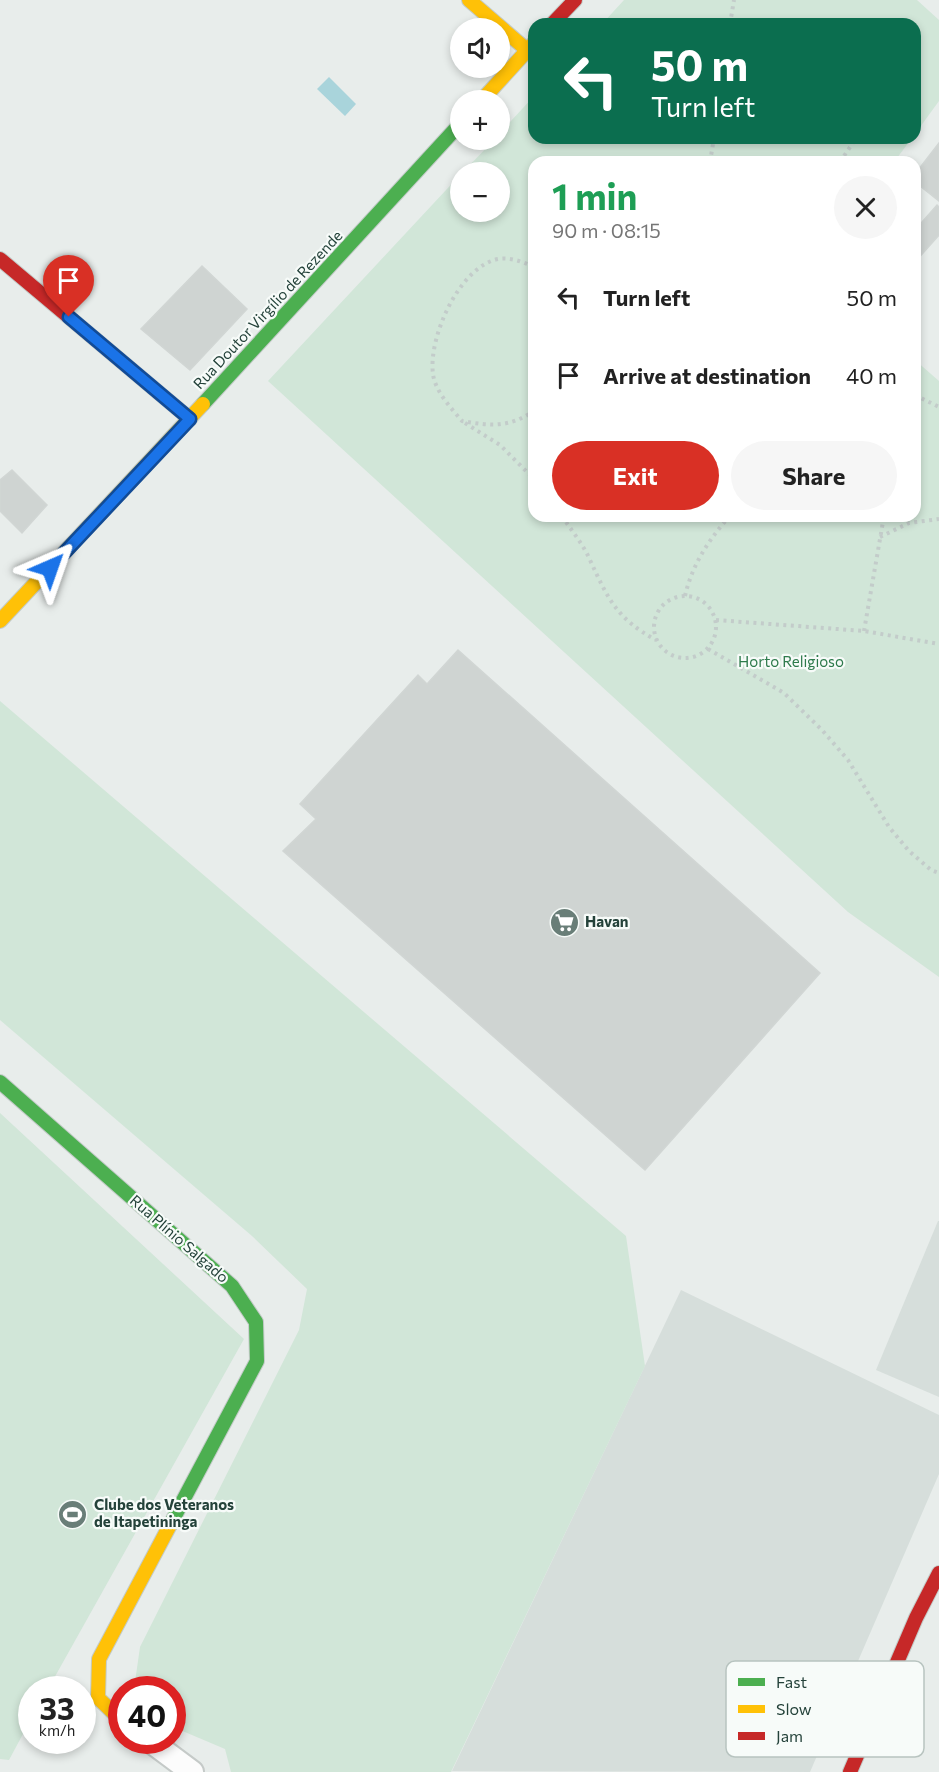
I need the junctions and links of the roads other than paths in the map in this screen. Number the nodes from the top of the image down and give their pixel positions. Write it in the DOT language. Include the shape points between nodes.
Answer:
graph roads {
  1 [pos="469,0"];
  2 [pos="575,0"];
  3 [pos="558,18"];
  4 [pos="528,45"];
  5 [pos="528,50"];
  6 [pos="491,90"];
  7 [pos="450,135"];
  8 [pos="0,259"];
  9 [pos="190,419"];
  10 [pos="0,621"];
  11 [pos="0,1082"];
  12 [pos="939,1573"];
  13 [pos="898,1661"];
  14 [pos="108,1708"];
  15 [pos="168,1754"];
  16 [pos="856,1757"];
  17 [pos="192,1772"];
  18 [pos="850,1772"];
  1 -- 4 [label="street"];
  2 -- 3 [label="street"];
  5 -- 6 [label="street"];
  7 -- 9 [label="street, Rua Doutor Virgílio de Rezende"];
  8 -- 9 [label="street"];
  9 -- 10 [label="street, Rua Doutor Virgílio de Rezende"];
  11 -- 14 [label="street, Rua Plínio Salgado" via="232,1286 256,1322 257,1361 99,1659 98,1698"];
  12 -- 13 [label="street"];
  15 -- 17 [label="street"];
  16 -- 18 [label="street"];
}
